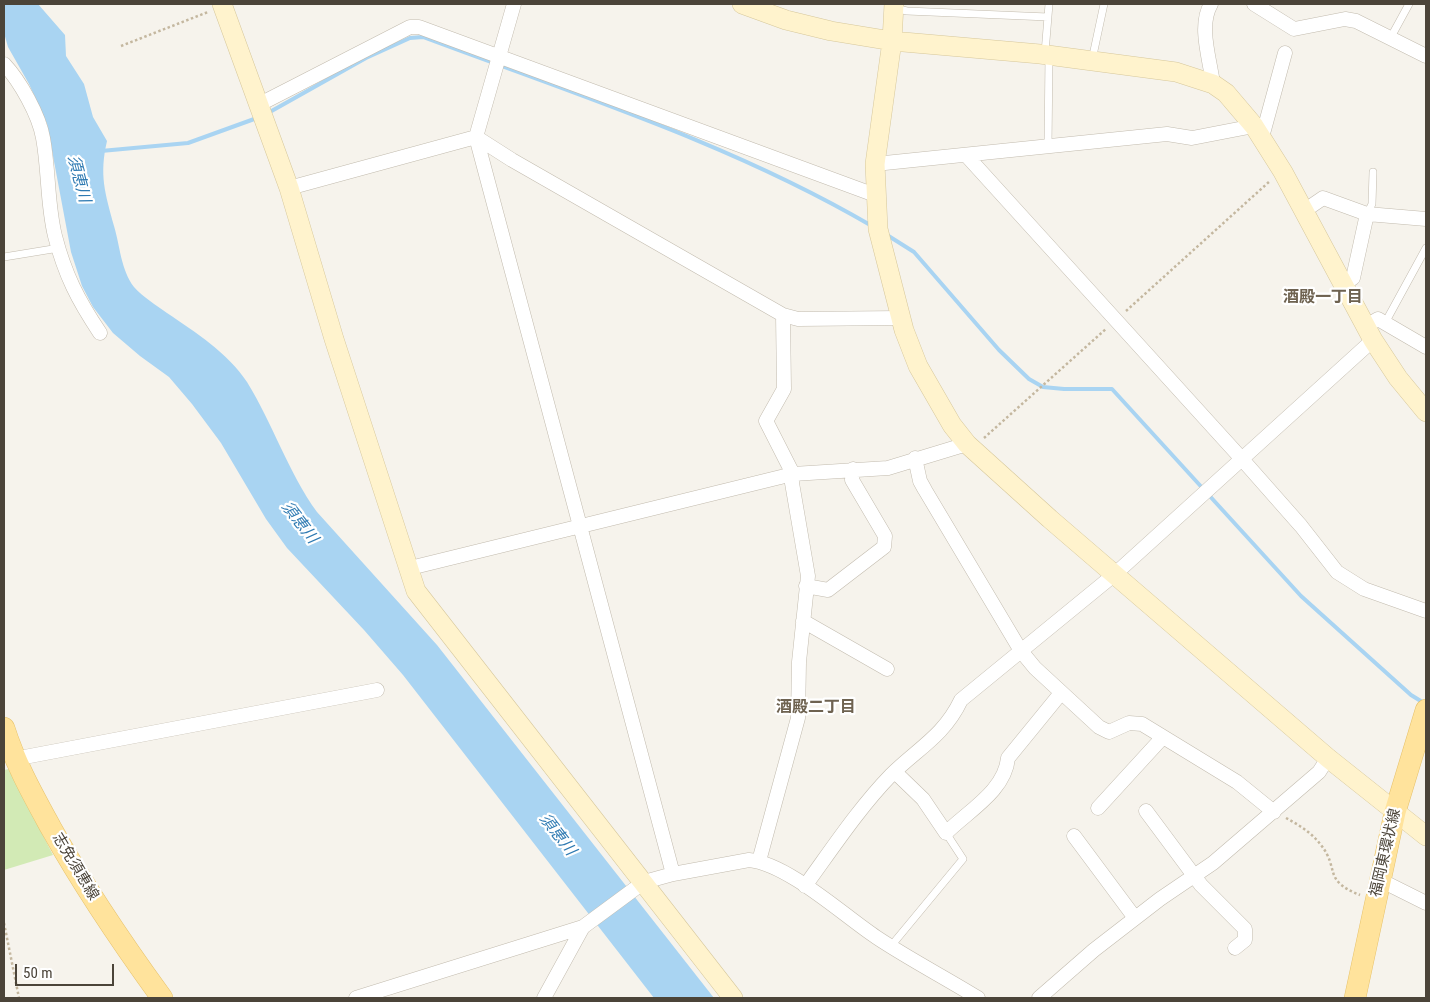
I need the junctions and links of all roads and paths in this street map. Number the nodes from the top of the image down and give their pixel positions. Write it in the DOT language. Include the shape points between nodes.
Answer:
graph roads {
  1 [pos="514,4"];
  2 [pos="1049,4"];
  3 [pos="1104,4"];
  4 [pos="1211,4"];
  5 [pos="1254,4"];
  6 [pos="1409,4"];
  7 [pos="223,5"];
  8 [pos="751,5"];
  9 [pos="894,6"];
  10 [pos="1048,17"];
  11 [pos="1391,38"];
  12 [pos="892,41"];
  13 [pos="122,46"];
  14 [pos="1285,53"];
  15 [pos="1047,55"];
  16 [pos="498,56"];
  17 [pos="1426,56"];
  18 [pos="1092,61"];
  19 [pos="4,64"];
  20 [pos="1213,84"];
  21 [pos="260,104"];
  22 [pos="1256,130"];
  23 [pos="476,137"];
  24 [pos="1048,147"];
  25 [pos="966,155"];
  26 [pos="875,164"];
  27 [pos="1283,172"];
  28 [pos="1373,172"];
  29 [pos="289,188"];
  30 [pos="875,196"];
  31 [pos="1304,211"];
  32 [pos="1367,214"];
  33 [pos="1426,220"];
  34 [pos="59,248"];
  35 [pos="1426,248"];
  36 [pos="4,257"];
  37 [pos="1344,284"];
  38 [pos="783,315"];
  39 [pos="900,318"];
  40 [pos="1116,320"];
  41 [pos="1385,323"];
  42 [pos="100,333"];
  43 [pos="1369,333"];
  44 [pos="1426,347"];
  45 [pos="1426,412"];
  46 [pos="969,446"];
  47 [pos="915,458"];
  48 [pos="1241,458"];
  49 [pos="853,469"];
  50 [pos="793,474"];
  51 [pos="580,525"];
  52 [pos="410,568"];
  53 [pos="1115,574"];
  54 [pos="806,586"];
  55 [pos="1426,611"];
  56 [pos="803,621"];
  57 [pos="1021,651"];
  58 [pos="887,669"];
  59 [pos="377,690"];
  60 [pos="1061,692"];
  61 [pos="1426,710"];
  62 [pos="4,728"];
  63 [pos="1164,737"];
  64 [pos="1328,758"];
  65 [pos="9,760"];
  66 [pos="895,772"];
  67 [pos="1098,808"];
  68 [pos="1146,811"];
  69 [pos="1274,812"];
  70 [pos="1395,812"];
  71 [pos="946,833"];
  72 [pos="1074,836"];
  73 [pos="1426,836"];
  74 [pos="759,861"];
  75 [pos="673,874"];
  76 [pos="1194,876"];
  77 [pos="639,885"];
  78 [pos="805,886"];
  79 [pos="1378,890"];
  80 [pos="1426,903"];
  81 [pos="1135,918"];
  82 [pos="4,923"];
  83 [pos="587,923"];
  84 [pos="891,946"];
  85 [pos="1236,948"];
  86 [pos="19,998"];
  87 [pos="162,998"];
  88 [pos="356,998"];
  89 [pos="544,998"];
  90 [pos="733,998"];
  91 [pos="978,998"];
  92 [pos="1038,998"];
  93 [pos="1355,998"];
  1 -- 16 [label="street"];
  2 -- 10 [label="lane"];
  3 -- 18 [label="lane"];
  4 -- 20 [label="street" via="1206,12 1205,26"];
  5 -- 11 [label="street" via="1294,29 1345,19"];
  6 -- 11 [label="lane"];
  7 -- 13 [label="path"];
  7 -- 21 [label="street"];
  8 -- 12 [label="street" via="786,20"];
  9 -- 10 [label="lane" via="907,11"];
  9 -- 12 [label="street"];
  10 -- 15 [label="lane"];
  11 -- 17 [label="street"];
  12 -- 15 [label="street"];
  12 -- 26 [label="street"];
  14 -- 22 [label="street" via="1264,130"];
  15 -- 18 [label="street"];
  15 -- 24 [label="lane"];
  16 -- 21 [label="street" via="419,26 410,27"];
  16 -- 23 [label="street"];
  16 -- 30 [label="street"];
  18 -- 20 [label="street" via="1176,72"];
  19 -- 34 [label="street" via="16,76 43,136 48,200"];
  20 -- 22 [label="street" via="1231,98"];
  21 -- 29 [label="street"];
  22 -- 24 [label="street" via="1192,138 1167,134"];
  22 -- 27 [label="street"];
  23 -- 29 [label="street"];
  23 -- 38 [label="street"];
  23 -- 51 [label="street"];
  24 -- 25 [label="street"];
  25 -- 26 [label="street"];
  25 -- 40 [label="street"];
  26 -- 30 [label="street"];
  27 -- 31 [label="street"];
  27 -- 40 [label="path"];
  28 -- 32 [label="lane" via="1372,204"];
  29 -- 52 [label="street" via="334,339"];
  30 -- 39 [label="street" via="878,229"];
  31 -- 32 [label="street" via="1323,198"];
  31 -- 37 [label="street"];
  32 -- 33 [label="street"];
  32 -- 37 [label="street" via="1353,278"];
  34 -- 36 [label="lane"];
  34 -- 42 [label="street" via="70,283"];
  35 -- 41 [label="lane"];
  37 -- 43 [label="street"];
  38 -- 39 [label="street" via="798,319"];
  38 -- 50 [label="street" via="784,389 766,421"];
  39 -- 46 [label="street" via="918,366 952,425"];
  40 -- 46 [label="path"];
  40 -- 48 [label="street"];
  41 -- 43 [label="street" via="1378,319"];
  41 -- 44 [label="street"];
  43 -- 45 [label="street" via="1398,378"];
  43 -- 48 [label="street"];
  46 -- 47 [label="street"];
  46 -- 53 [label="street"];
  47 -- 49 [label="street" via="888,468"];
  47 -- 57 [label="street" via="920,481"];
  48 -- 53 [label="street"];
  48 -- 55 [label="street" via="1301,526 1336,572 1364,589"];
  49 -- 50 [label="street"];
  49 -- 54 [label="street" via="852,480 885,536 884,547 828,590"];
  50 -- 51 [label="street"];
  50 -- 54 [label="street" via="808,576"];
  51 -- 52 [label="street"];
  51 -- 75 [label="street"];
  52 -- 77 [label="street" via="416,591 438,622"];
  53 -- 57 [label="street"];
  53 -- 64 [label="street"];
  54 -- 56 [label="street"];
  56 -- 58 [label="street"];
  56 -- 74 [label="street" via="798,718"];
  57 -- 60 [label="street"];
  57 -- 66 [label="street" via="961,700 951,718 922,750"];
  59 -- 65 [label="street"];
  60 -- 63 [label="street" via="1098,727 1109,732 1130,723 1142,724"];
  60 -- 71 [label="street" via="1008,758 1001,781"];
  61 -- 70 [label="main road, 福岡東環状線"];
  62 -- 65 [label="main road, 志免須恵線"];
  63 -- 67 [label="street"];
  63 -- 69 [label="street" via="1237,782"];
  64 -- 69 [label="street" via="1319,772"];
  64 -- 70 [label="street"];
  65 -- 87 [label="main road, 志免須恵線" via="78,876"];
  66 -- 71 [label="street" via="923,800"];
  66 -- 78 [label="street" via="852,822"];
  68 -- 76 [label="street"];
  69 -- 76 [label="street"];
  69 -- 79 [label="path" via="1304,829 1322,846 1331,871 1344,889"];
  70 -- 73 [label="street"];
  70 -- 79 [label="main road, 福岡東環状線"];
  71 -- 84 [label="lane" via="963,859"];
  72 -- 81 [label="street"];
  74 -- 75 [label="street"];
  74 -- 78 [label="street"];
  75 -- 77 [label="street"];
  76 -- 81 [label="street"];
  76 -- 85 [label="street" via="1245,930 1245,940"];
  77 -- 83 [label="street"];
  77 -- 90 [label="street"];
  78 -- 84 [label="street"];
  79 -- 80 [label="street"];
  79 -- 93 [label="main road, 福岡東環状線"];
  81 -- 92 [label="street"];
  82 -- 86 [label="path"];
  83 -- 88 [label="street"];
  83 -- 89 [label="street"];
  84 -- 91 [label="street"];
}
